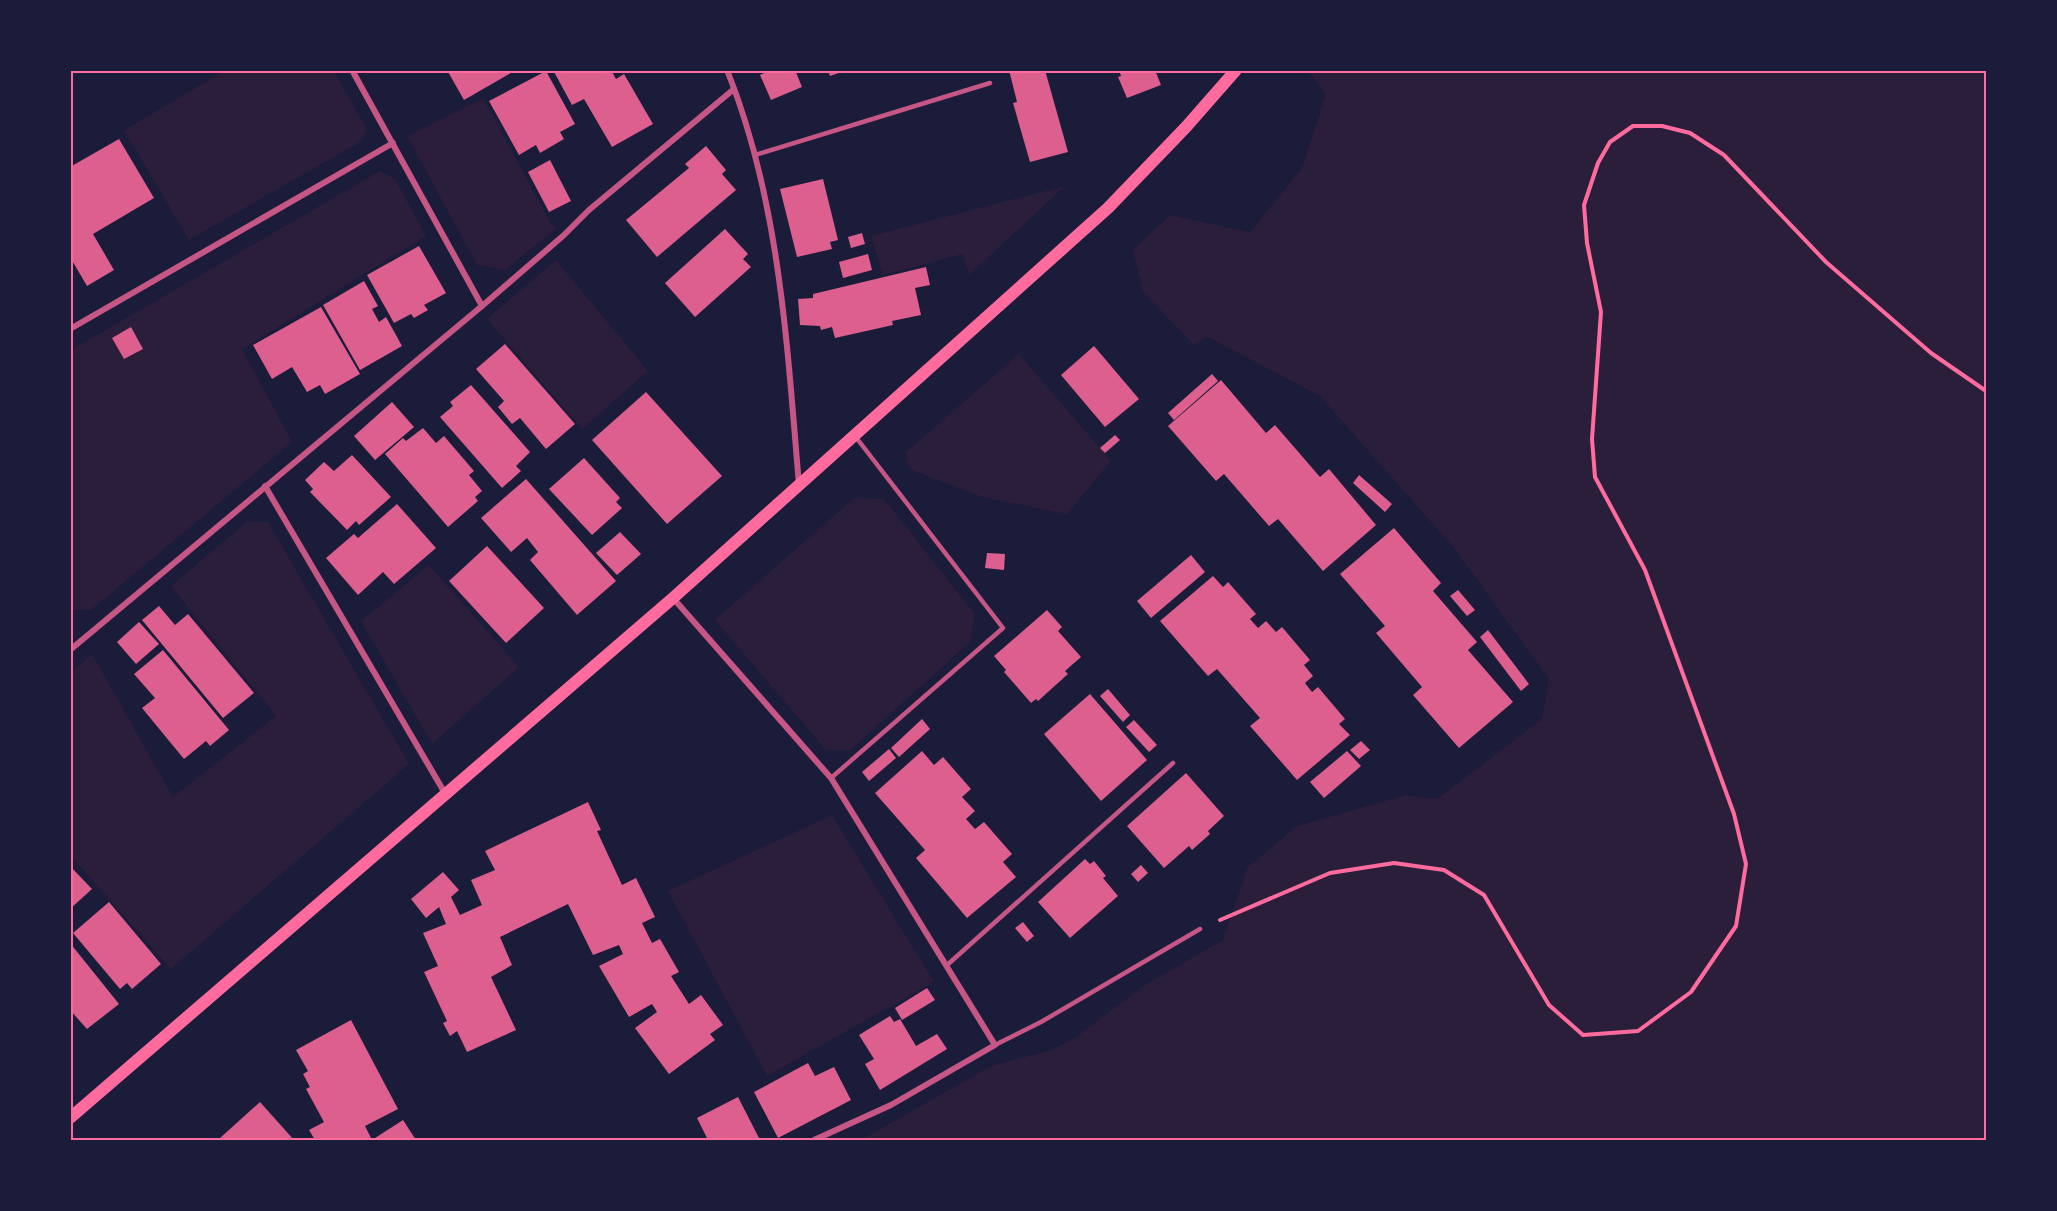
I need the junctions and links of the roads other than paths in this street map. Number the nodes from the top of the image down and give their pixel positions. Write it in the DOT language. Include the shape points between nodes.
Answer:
graph roads {
  1 [pos="352,70"];
  2 [pos="727,70"];
  3 [pos="1236,70"];
  4 [pos="990,83"];
  5 [pos="734,89"];
  6 [pos="393,143"];
  7 [pos="755,154"];
  8 [pos="482,306"];
  9 [pos="70,329"];
  10 [pos="855,436"];
  11 [pos="799,485"];
  12 [pos="265,486"];
  13 [pos="673,598"];
  14 [pos="71,647"];
  15 [pos="1173,763"];
  16 [pos="831,778"];
  17 [pos="446,796"];
  18 [pos="1200,929"];
  19 [pos="946,966"];
  20 [pos="995,1045"];
  21 [pos="70,1118"];
  22 [pos="814,1140"];
  1 -- 6 [label="street"];
  2 -- 5 [label="street"];
  3 -- 10 [label="main road" via="1108,208"];
  4 -- 7 [label="lane"];
  5 -- 7 [label="street"];
  5 -- 8 [label="street"];
  6 -- 8 [label="street"];
  6 -- 9 [label="street"];
  7 -- 11 [label="street" via="780,276"];
  8 -- 12 [label="street"];
  10 -- 11 [label="main road"];
  10 -- 16 [label="lane" via="1003,628"];
  11 -- 13 [label="main road"];
  12 -- 14 [label="street"];
  12 -- 17 [label="street"];
  13 -- 16 [label="street"];
  13 -- 17 [label="main road"];
  15 -- 19 [label="lane"];
  16 -- 19 [label="street"];
  17 -- 21 [label="main road"];
  18 -- 20 [label="lane"];
  19 -- 20 [label="street"];
  20 -- 22 [label="street" via="891,1105"];
}
